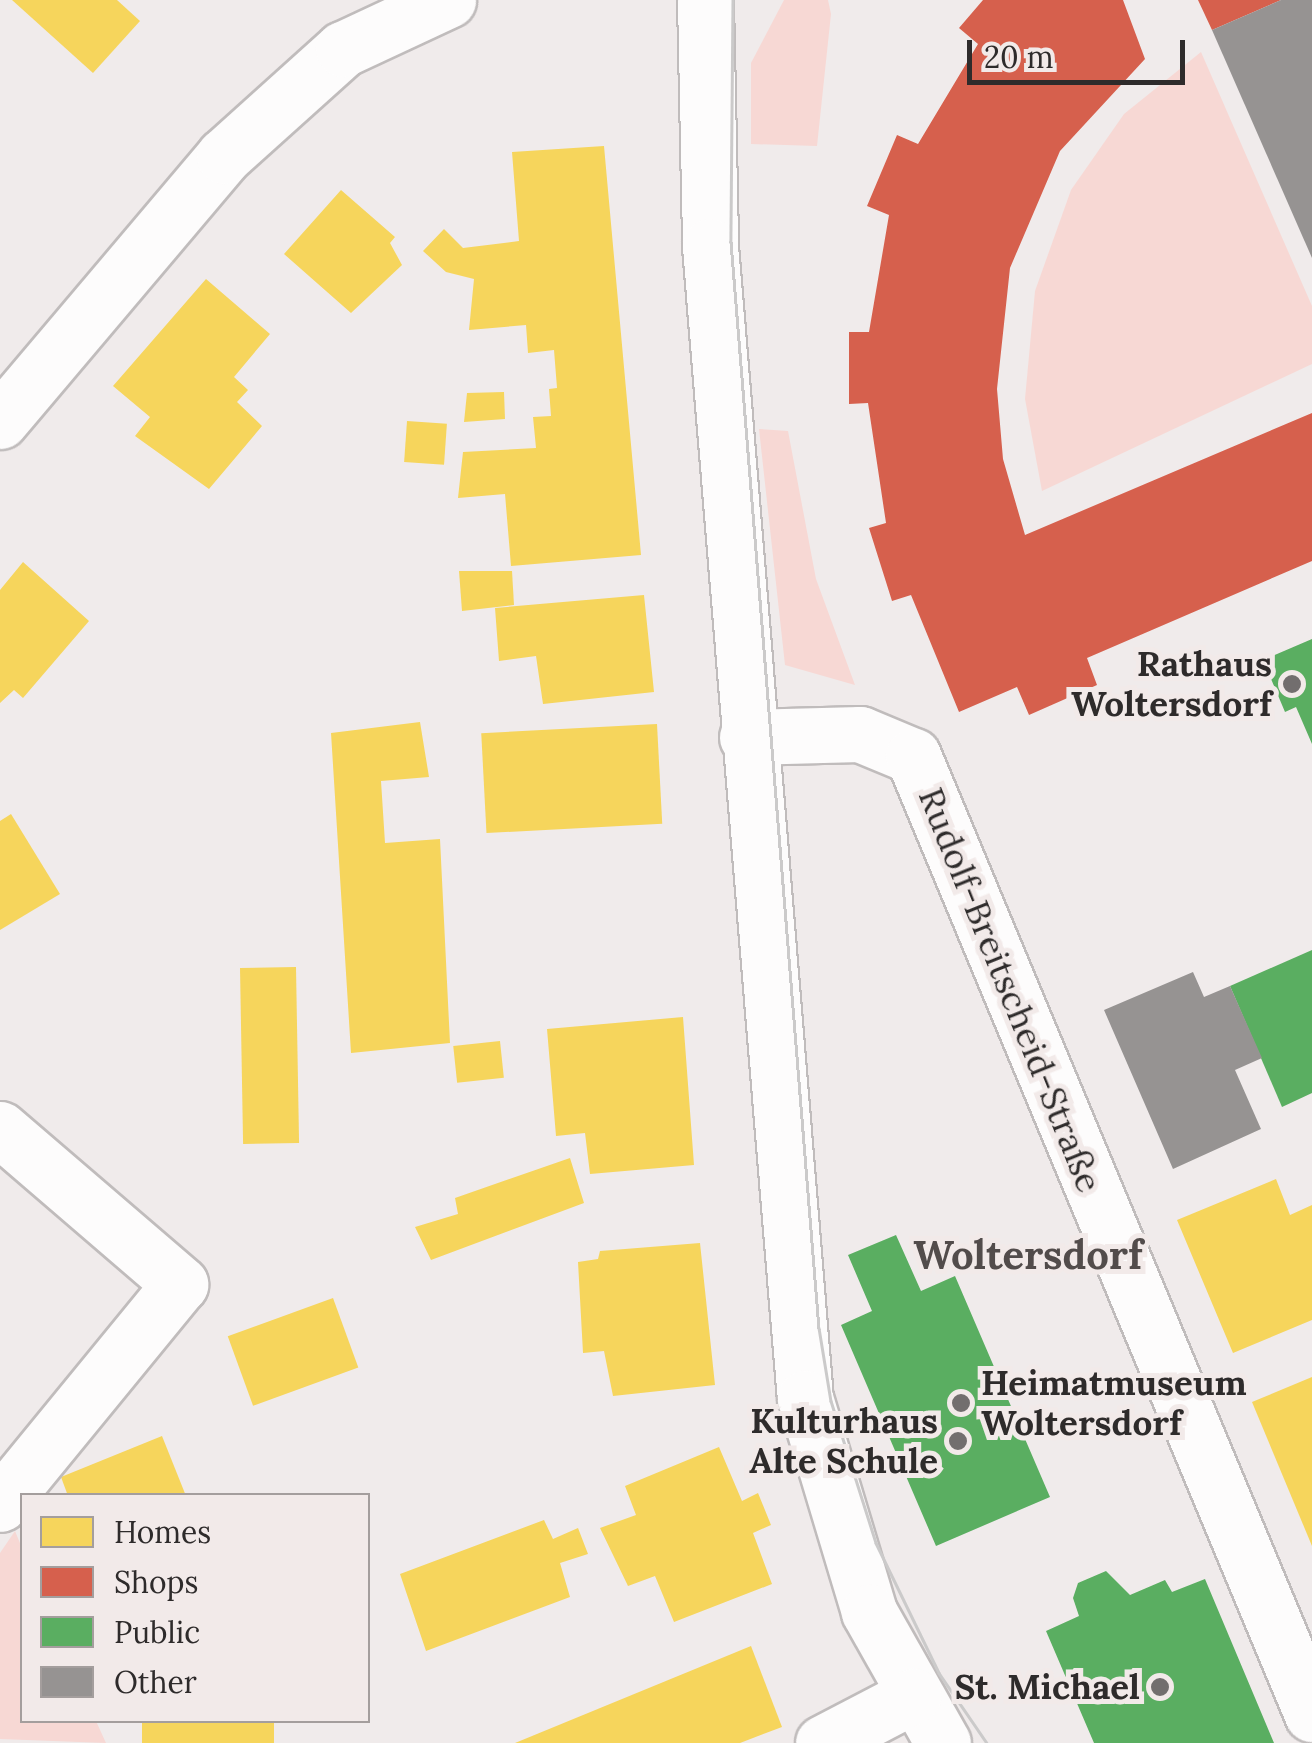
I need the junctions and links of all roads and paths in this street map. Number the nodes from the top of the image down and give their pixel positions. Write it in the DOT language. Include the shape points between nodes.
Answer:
graph roads {
  1 [pos="448,0"];
  2 [pos="705,0"];
  3 [pos="0,421"];
  4 [pos="747,737"];
  5 [pos="0,1128"];
  6 [pos="0,1504"];
  7 [pos="913,1696"];
  8 [pos="1312,1714"];
  9 [pos="824,1743"];
  10 [pos="943,1743"];
  1 -- 3 [label="street" via="343,50 224,156"];
  2 -- 4 [label="street" via="710,246"];
  4 -- 7 [label="street" via="805,1398 858,1582"];
  4 -- 8 [label="street, Rudolf-Breitscheid-Straße" via="860,734 913,756"];
  5 -- 6 [label="street" via="180,1284"];
  7 -- 9 [label="street"];
  7 -- 10 [label="street"];
}
